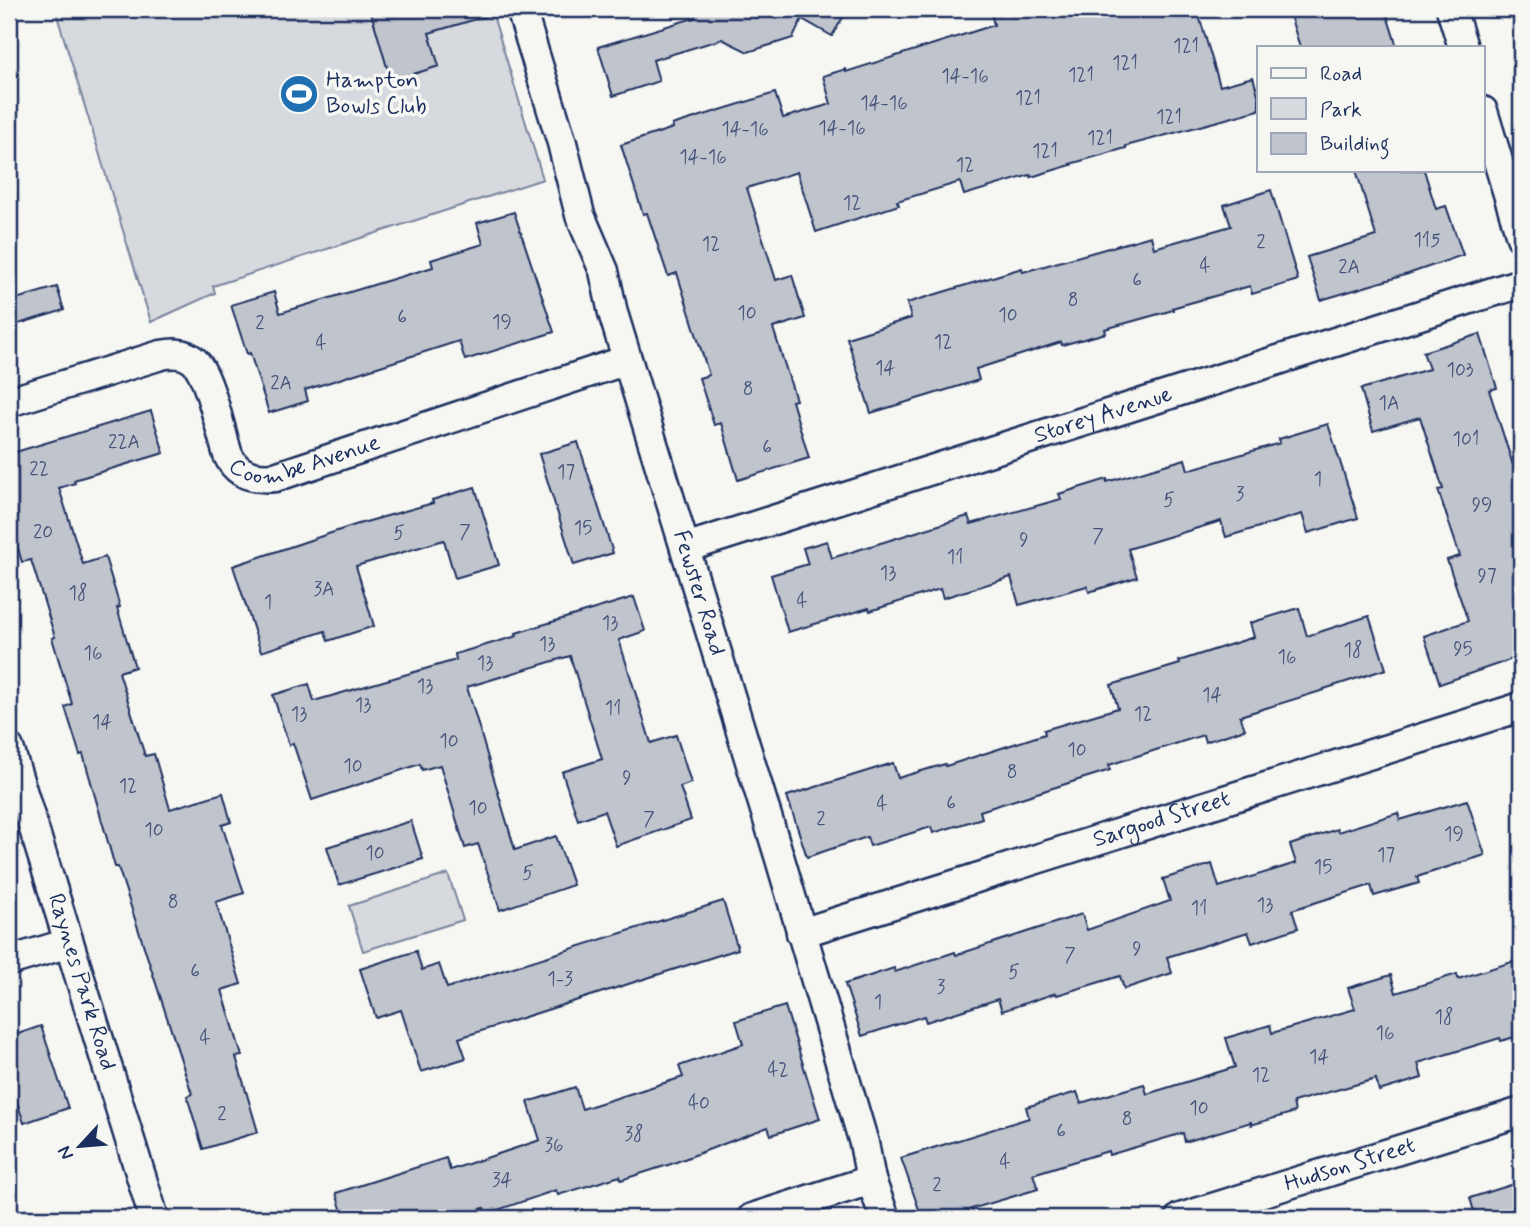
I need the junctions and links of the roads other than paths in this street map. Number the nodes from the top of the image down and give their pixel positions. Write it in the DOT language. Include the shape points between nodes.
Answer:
graph roads {
  1 [pos="521,9"];
  2 [pos="1451,9"];
  3 [pos="1463,46"];
  4 [pos="1484,114"];
  5 [pos="1521,237"];
  6 [pos="1521,284"];
  7 [pos="627,360"];
  8 [pos="9,402"];
  9 [pos="685,548"];
  10 [pos="1521,707"];
  11 [pos="9,748"];
  12 [pos="801,933"];
  13 [pos="69,943"];
  14 [pos="9,961"];
  15 [pos="1521,1112"];
  16 [pos="871,1180"];
  17 [pos="154,1218"];
  18 [pos="752,1218"];
  19 [pos="871,1218"];
  20 [pos="885,1218"];
  21 [pos="1180,1218"];
  1 -- 7 [label="street, Fewster Road" via="580,215 604,271"];
  2 -- 3 [label="street"];
  4 -- 5 [label="street"];
  6 -- 9 [label="street, Storey Avenue"];
  7 -- 8 [label="street, Coombe Avenue" via="275,477 247,475 232,463 205,379 199,366 182,354 161,355"];
  7 -- 9 [label="street, Fewster Road"];
  9 -- 12 [label="street, Fewster Road"];
  10 -- 12 [label="street, Sargood Street"];
  11 -- 13 [label="street, Raynes Park Road"];
  12 -- 16 [label="street, Fewster Road"];
  13 -- 14 [label="street"];
  13 -- 17 [label="street, Raynes Park Road"];
  15 -- 21 [label="street, Hudson Street"];
  16 -- 18 [label="street"];
  16 -- 19 [label="street"];
  16 -- 20 [label="street"];
}
